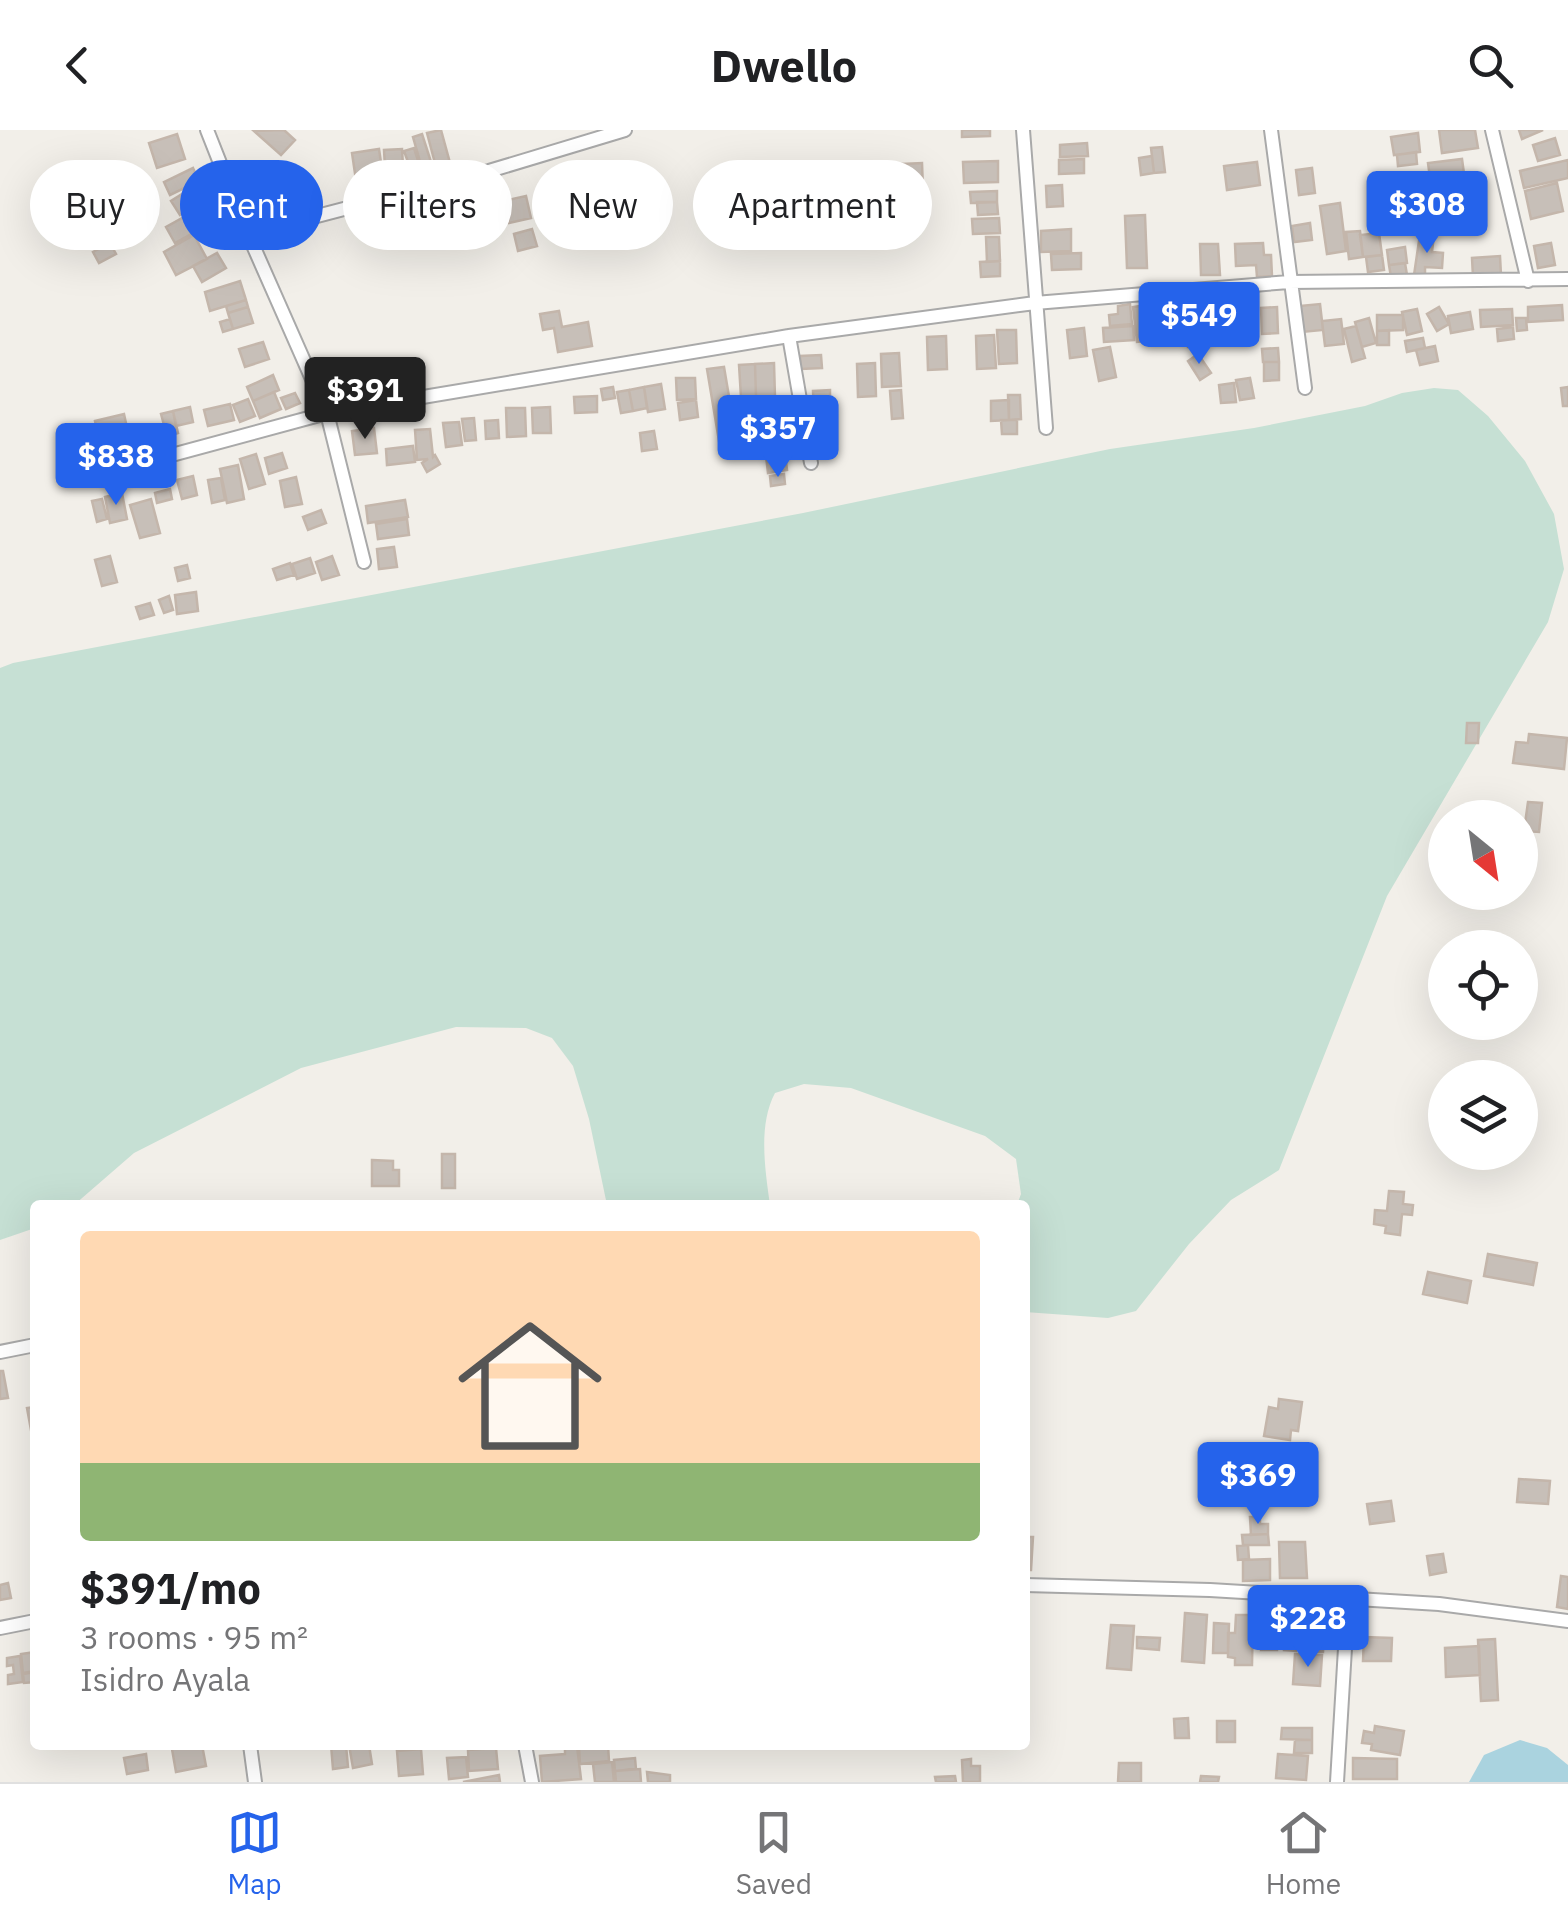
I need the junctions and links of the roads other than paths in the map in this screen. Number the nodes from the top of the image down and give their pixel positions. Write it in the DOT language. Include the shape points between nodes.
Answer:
graph roads {
  1 [pos="625,130"];
  2 [pos="1023,130"];
  3 [pos="1271,130"];
  4 [pos="1492,130"];
  5 [pos="211,132"];
  6 [pos="221,160"];
  7 [pos="323,214"];
  8 [pos="255,250"];
  9 [pos="1568,279"];
  10 [pos="1528,281"];
  11 [pos="1289,282"];
  12 [pos="1036,303"];
  13 [pos="789,336"];
  14 [pos="1305,388"];
  15 [pos="327,414"];
  16 [pos="1046,428"];
  17 [pos="811,464"];
  18 [pos="104,473"];
  19 [pos="364,562"];
  20 [pos="30,1347"];
  21 [pos="0,1352"];
  22 [pos="1030,1585"];
  23 [pos="1348,1598"];
  24 [pos="1568,1620"];
  25 [pos="30,1622"];
  26 [pos="0,1628"];
  27 [pos="251,1750"];
  28 [pos="526,1750"];
  29 [pos="255,1782"];
  30 [pos="532,1782"];
  31 [pos="1337,1782"];
  1 -- 7 [label="street"];
  2 -- 12 [label="street"];
  3 -- 11 [label="street"];
  4 -- 10 [label="street"];
  5 -- 6 [label="street"];
  8 -- 15 [label="street"];
  9 -- 10 [label="street"];
  10 -- 11 [label="street"];
  11 -- 12 [label="street"];
  11 -- 14 [label="street"];
  12 -- 13 [label="street"];
  12 -- 16 [label="street"];
  13 -- 15 [label="street"];
  13 -- 17 [label="street"];
  15 -- 18 [label="street"];
  15 -- 19 [label="street"];
  20 -- 21 [label="street"];
  22 -- 23 [label="street"];
  23 -- 24 [label="street"];
  23 -- 31 [label="street"];
  25 -- 26 [label="street"];
  27 -- 29 [label="street"];
  28 -- 30 [label="street"];
}
